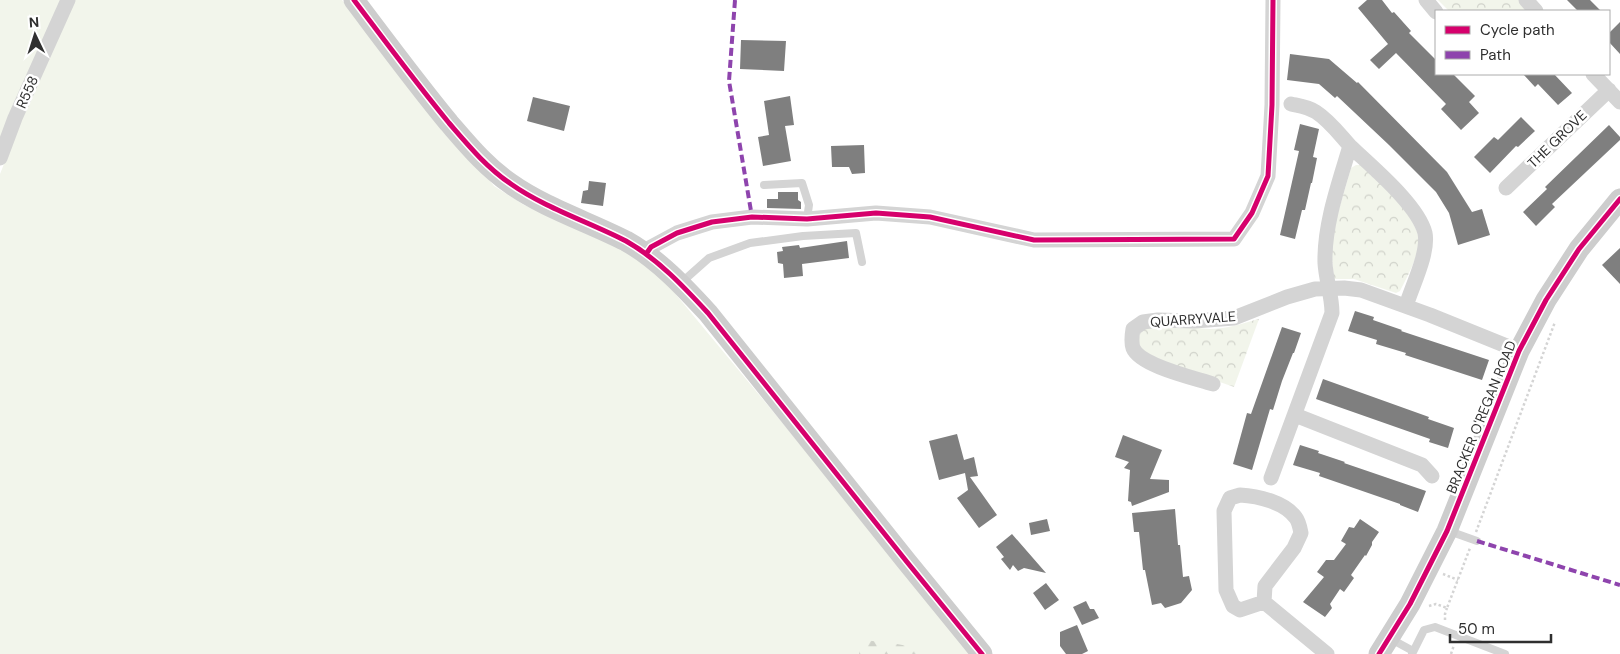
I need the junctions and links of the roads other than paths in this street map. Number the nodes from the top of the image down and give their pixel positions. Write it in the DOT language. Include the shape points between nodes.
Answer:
graph roads {
  1 [pos="68,0"];
  2 [pos="354,0"];
  3 [pos="1273,0"];
  4 [pos="1426,0"];
  5 [pos="1526,0"];
  6 [pos="1535,10"];
  7 [pos="1435,11"];
  8 [pos="1594,75"];
  9 [pos="1608,90"];
  10 [pos="1620,102"];
  11 [pos="1291,104"];
  12 [pos="1350,146"];
  13 [pos="0,158"];
  14 [pos="764,185"];
  15 [pos="1506,188"];
  16 [pos="1617,208"];
  17 [pos="807,219"];
  18 [pos="646,254"];
  19 [pos="862,262"];
  20 [pos="680,283"];
  21 [pos="1329,289"];
  22 [pos="1406,306"];
  23 [pos="1519,351"];
  24 [pos="1213,384"];
  25 [pos="1295,416"];
  26 [pos="1432,476"];
  27 [pos="1271,478"];
  28 [pos="1447,530"];
  29 [pos="1475,540"];
  30 [pos="1264,602"];
  31 [pos="1384,646"];
  32 [pos="1413,653"];
  33 [pos="982,654"];
  34 [pos="1326,654"];
  35 [pos="1505,654"];
  1 -- 13 [label="street, R558"];
  2 -- 18 [label="main road" via="434,105 482,161 510,184"];
  3 -- 17 [label="street" via="1268,176 1252,213 1234,239 1034,240 930,217 876,213"];
  4 -- 7 [label="street"];
  5 -- 6 [label="street"];
  8 -- 9 [label="street"];
  9 -- 10 [label="street"];
  9 -- 15 [label="street, THE GROVE"];
  11 -- 12 [label="street" via="1317,113"];
  12 -- 21 [label="street" via="1333,203 1327,237 1325,261"];
  12 -- 22 [label="street" via="1386,179 1416,216 1424,232 1426,244"];
  14 -- 17 [label="lane" via="802,182 810,205"];
  16 -- 23 [label="main road, BRACKER O'REGAN ROAD" via="1579,248"];
  17 -- 18 [label="street" via="752,216 712,222 677,233 651,247"];
  18 -- 20 [label="main road"];
  19 -- 20 [label="lane" via="856,233 803,236 750,243 709,258"];
  20 -- 33 [label="main road" via="708,313"];
  21 -- 22 [label="street, QUARRYVALE" via="1362,290"];
  21 -- 24 [label="street, QUARRYVALE" via="1287,296 1234,318 1158,320 1143,322 1134,329 1133,349 1142,358 1162,368"];
  21 -- 25 [label="street" via="1332,313"];
  22 -- 23 [label="street, QUARRYVALE"];
  23 -- 28 [label="main road, BRACKER O'REGAN ROAD"];
  25 -- 26 [label="street" via="1422,465"];
  25 -- 27 [label="street"];
  28 -- 29 [label="lane"];
  28 -- 31 [label="main road, BRACKER O'REGAN ROAD" via="1410,604"];
  30 -- 30 [label="street" via="1240,610 1233,606 1226,590 1224,511 1230,498 1240,495 1260,496 1288,510 1297,518 1301,533 1294,548 1265,586"];
  30 -- 34 [label="street"];
  31 -- 32 [label="lane"];
  32 -- 35 [label="lane" via="1424,630 1435,627"];
}
